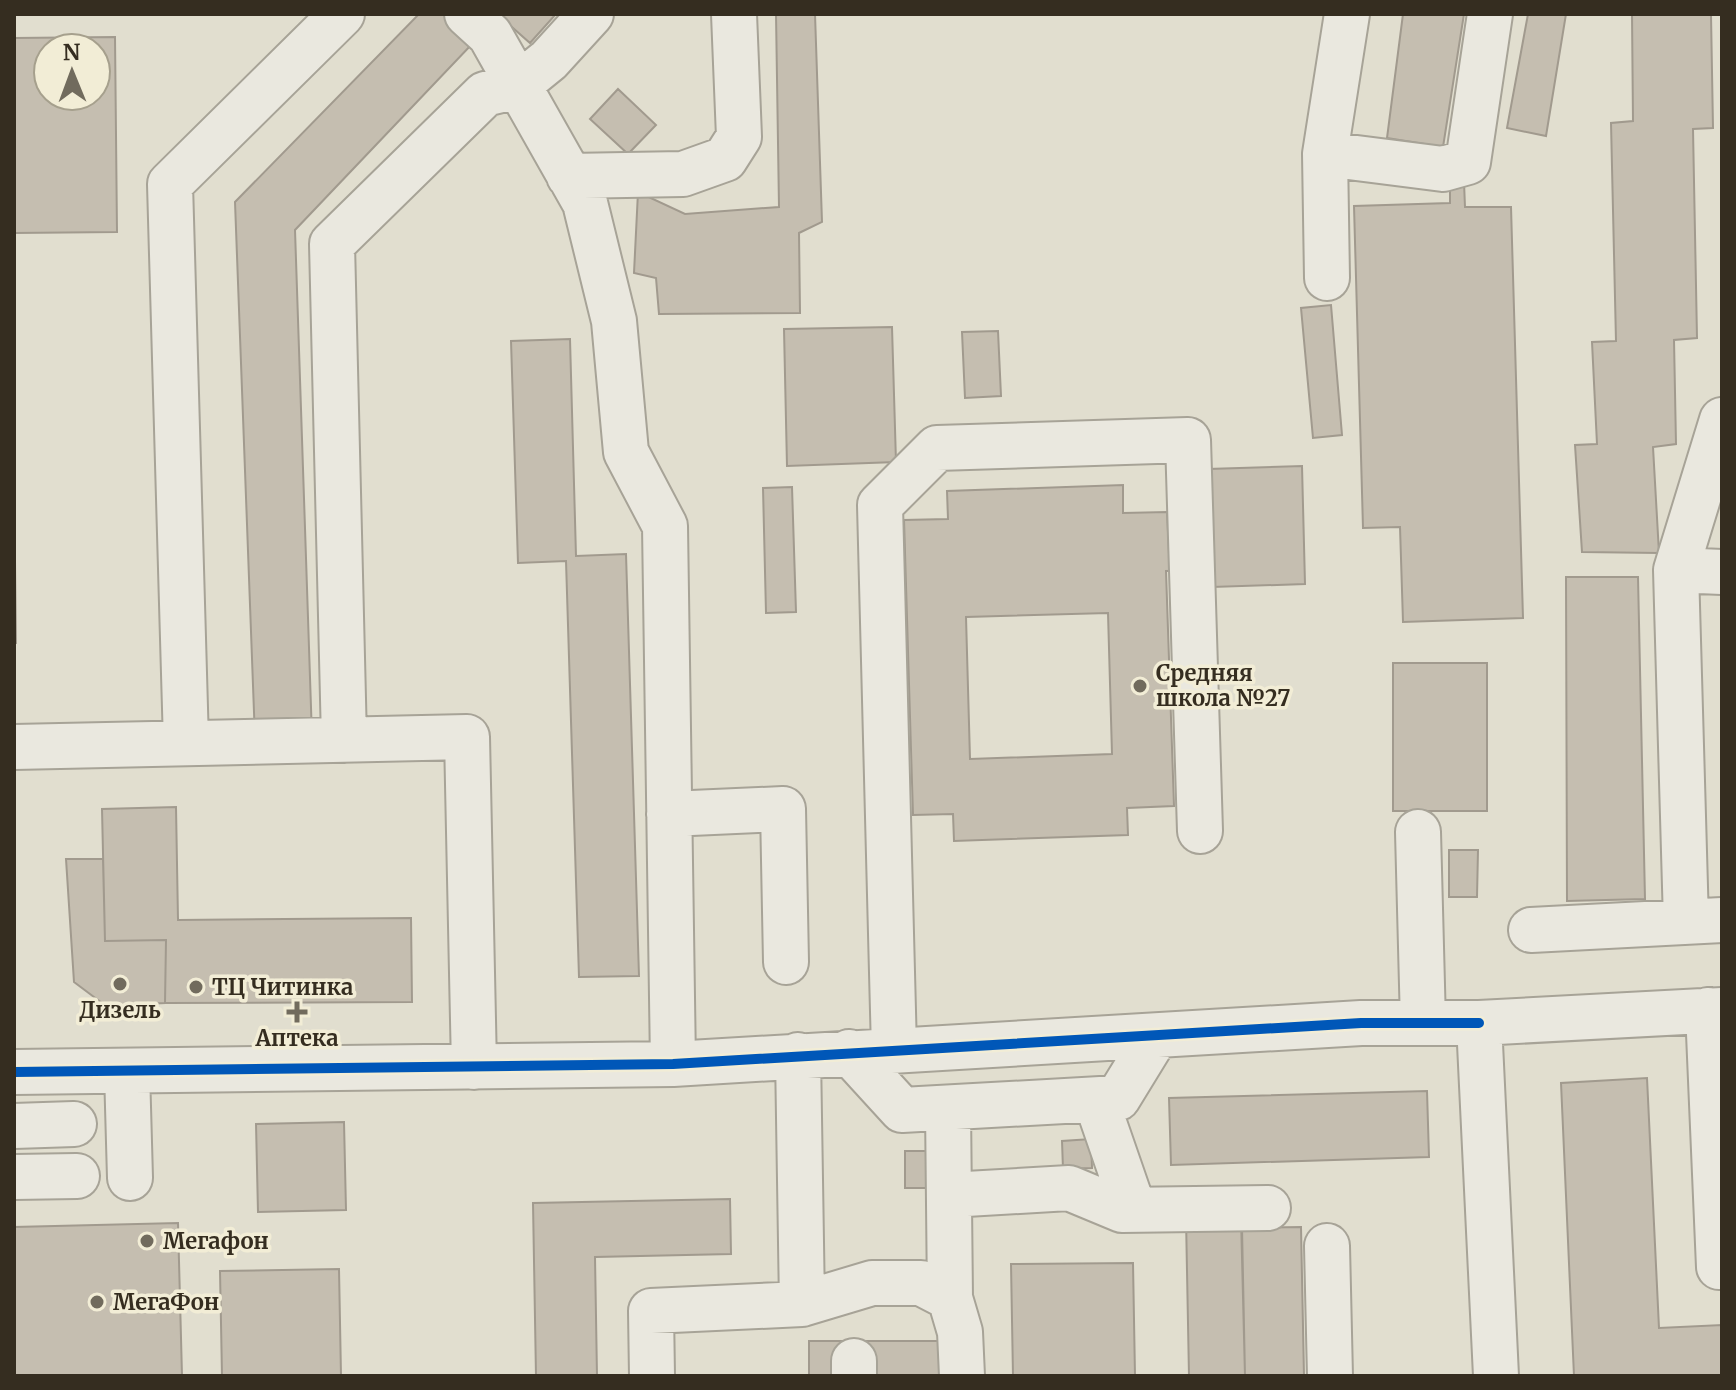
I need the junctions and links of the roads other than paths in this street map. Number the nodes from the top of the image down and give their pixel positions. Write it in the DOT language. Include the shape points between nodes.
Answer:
graph roads {
  1 [pos="342,14"];
  2 [pos="467,14"];
  3 [pos="591,14"];
  4 [pos="734,14"];
  5 [pos="1347,14"];
  6 [pos="1490,14"];
  7 [pos="517,86"];
  8 [pos="1325,154"];
  9 [pos="569,176"];
  10 [pos="1327,278"];
  11 [pos="1722,420"];
  12 [pos="1676,570"];
  13 [pos="1722,572"];
  14 [pos="344,740"];
  15 [pos="186,743"];
  16 [pos="14,747"];
  17 [pos="669,814"];
  18 [pos="1200,831"];
  19 [pos="1418,832"];
  20 [pos="1704,921"];
  21 [pos="1531,930"];
  22 [pos="786,962"];
  23 [pos="1715,1010"];
  24 [pos="1423,1023"];
  25 [pos="1479,1023"];
  26 [pos="1156,1036"];
  27 [pos="894,1050"];
  28 [pos="849,1052"];
  29 [pos="798,1055"];
  30 [pos="673,1064"];
  31 [pos="474,1067"];
  32 [pos="14,1070"];
  33 [pos="127,1071"];
  34 [pos="1096,1100"];
  35 [pos="948,1108"];
  36 [pos="74,1124"];
  37 [pos="14,1126"];
  38 [pos="77,1176"];
  39 [pos="14,1177"];
  40 [pos="130,1178"];
  41 [pos="949,1195"];
  42 [pos="1268,1208"];
  43 [pos="1134,1210"];
  44 [pos="1327,1246"];
  45 [pos="1722,1267"];
  46 [pos="950,1298"];
  47 [pos="802,1304"];
  48 [pos="652,1376"];
  49 [pos="962,1376"];
  50 [pos="1330,1376"];
  51 [pos="1496,1376"];
  1 -- 15 [label="street" via="170,184"];
  2 -- 7 [label="street" via="490,35"];
  3 -- 7 [label="street"];
  4 -- 9 [label="street" via="739,137 725,159 683,174"];
  5 -- 8 [label="street"];
  6 -- 8 [label="street" via="1468,162 1443,169"];
  7 -- 9 [label="street"];
  7 -- 14 [label="street" via="485,94 332,244"];
  8 -- 10 [label="street"];
  9 -- 17 [label="street" via="585,203 614,321 626,452 665,526"];
  11 -- 12 [label="street"];
  12 -- 13 [label="street"];
  12 -- 20 [label="street"];
  14 -- 15 [label="street"];
  14 -- 31 [label="street" via="467,737"];
  15 -- 16 [label="street"];
  17 -- 22 [label="street" via="783,809"];
  17 -- 30 [label="street"];
  18 -- 27 [label="street" via="1188,440 937,448 880,505"];
  19 -- 24 [label="street"];
  20 -- 21 [label="street"];
  23 -- 25 [label="street"];
  23 -- 45 [label="street"];
  24 -- 25 [label="street"];
  24 -- 26 [label="street"];
  25 -- 51 [label="street"];
  26 -- 27 [label="street"];
  26 -- 34 [label="street" via="1118,1098"];
  27 -- 28 [label="street"];
  28 -- 29 [label="street"];
  28 -- 35 [label="street" via="902,1110"];
  29 -- 30 [label="street"];
  29 -- 47 [label="street"];
  30 -- 31 [label="street"];
  31 -- 33 [label="street"];
  32 -- 33 [label="street"];
  33 -- 40 [label="street"];
  34 -- 35 [label="street"];
  34 -- 43 [label="street"];
  35 -- 41 [label="street"];
  36 -- 37 [label="street"];
  38 -- 39 [label="street"];
  41 -- 43 [label="street" via="1069,1188"];
  41 -- 46 [label="street"];
  42 -- 43 [label="street"];
  44 -- 50 [label="street"];
  46 -- 47 [label="street" via="921,1283 872,1283"];
  46 -- 49 [label="street" via="960,1332"];
  47 -- 48 [label="street" via="651,1311"];
}
